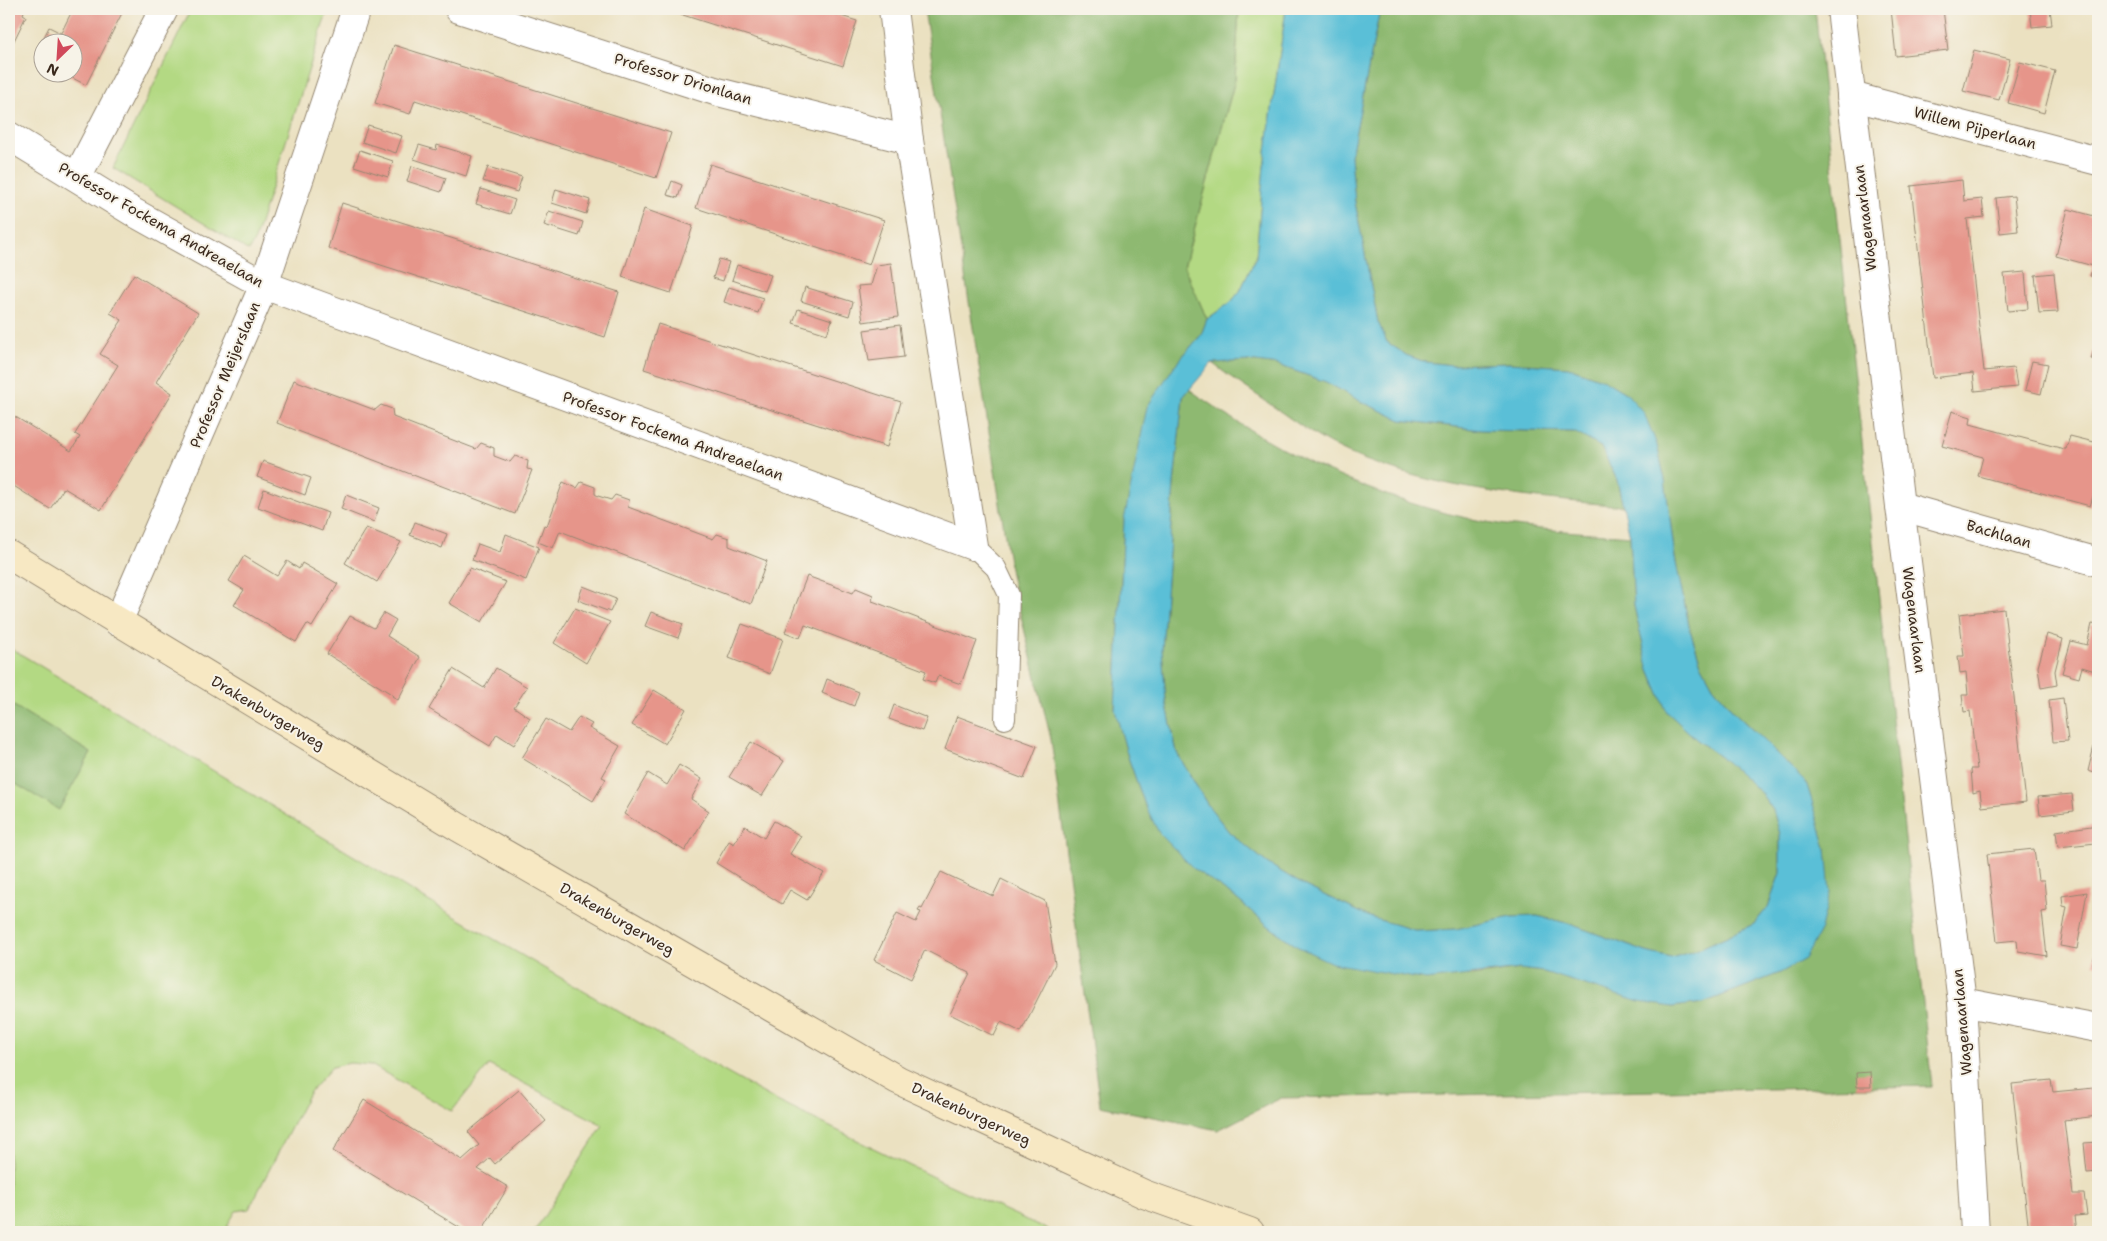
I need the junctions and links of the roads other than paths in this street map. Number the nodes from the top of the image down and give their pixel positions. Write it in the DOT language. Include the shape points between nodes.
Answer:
graph roads {
  1 [pos="164,9"];
  2 [pos="356,9"];
  3 [pos="459,9"];
  4 [pos="893,9"];
  5 [pos="1841,9"];
  6 [pos="1851,96"];
  7 [pos="9,136"];
  8 [pos="909,140"];
  9 [pos="2098,161"];
  10 [pos="77,176"];
  11 [pos="264,285"];
  12 [pos="1900,506"];
  13 [pos="973,546"];
  14 [pos="9,556"];
  15 [pos="2098,562"];
  16 [pos="118,622"];
  17 [pos="1005,719"];
  18 [pos="1962,1002"];
  19 [pos="2098,1028"];
  20 [pos="1250,1232"];
  21 [pos="1975,1232"];
  1 -- 10 [label="street"];
  2 -- 11 [label="street, Professor Meijerslaan"];
  3 -- 8 [label="street, Professor Drionlaan" via="718,92"];
  4 -- 8 [label="street"];
  5 -- 6 [label="street, Wagenaarlaan"];
  6 -- 9 [label="street, Willem Pijperlaan"];
  6 -- 12 [label="street, Wagenaarlaan"];
  7 -- 10 [label="street, Professor Fockema Andreaelaan"];
  8 -- 13 [label="street"];
  10 -- 11 [label="street, Professor Fockema Andreaelaan" via="133,212"];
  11 -- 13 [label="street, Professor Fockema Andreaelaan"];
  11 -- 16 [label="street, Professor Meijerslaan"];
  12 -- 15 [label="street, Bachlaan"];
  12 -- 18 [label="street, Wagenaarlaan"];
  13 -- 17 [label="lane" via="996,568 1010,595"];
  14 -- 16 [label="main road, Drakenburgerweg"];
  16 -- 20 [label="main road, Drakenburgerweg" via="458,827 898,1080 1144,1194"];
  18 -- 19 [label="street"];
  18 -- 21 [label="street, Wagenaarlaan"];
}
